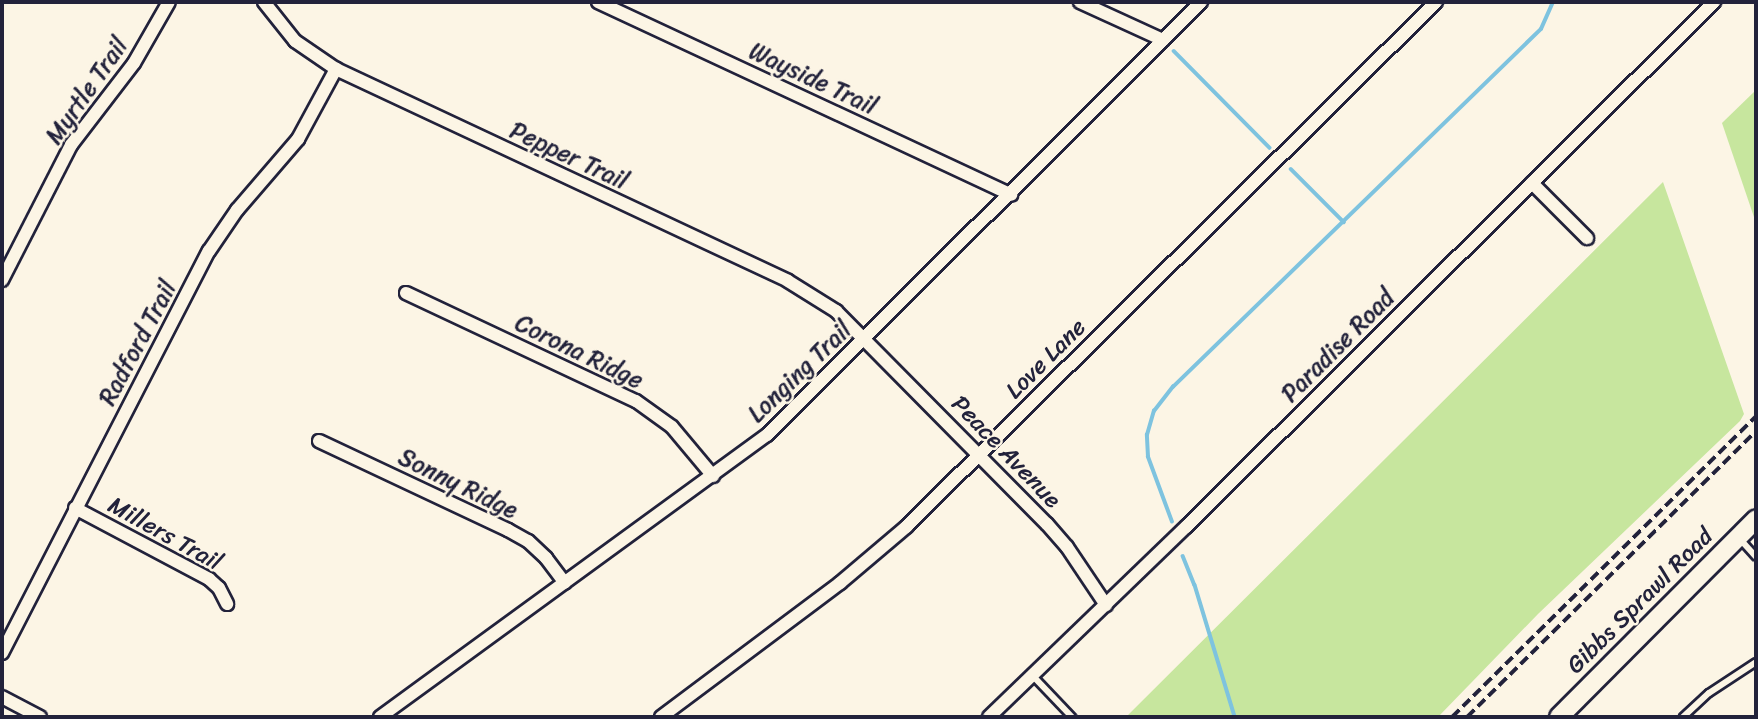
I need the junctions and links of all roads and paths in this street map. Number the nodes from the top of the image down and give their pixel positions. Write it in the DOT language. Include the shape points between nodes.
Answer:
graph roads {
  1 [pos="169,2"];
  2 [pos="264,2"];
  3 [pos="598,2"];
  4 [pos="1080,2"];
  5 [pos="1201,2"];
  6 [pos="1436,2"];
  7 [pos="1714,2"];
  8 [pos="1163,40"];
  9 [pos="336,69"];
  10 [pos="1532,183"];
  11 [pos="1011,195"];
  12 [pos="1587,238"];
  13 [pos="2,279"];
  14 [pos="406,293"];
  15 [pos="864,339"];
  16 [pos="319,441"];
  17 [pos="978,457"];
  18 [pos="713,476"];
  19 [pos="75,508"];
  20 [pos="1756,519"];
  21 [pos="1738,537"];
  22 [pos="1756,557"];
  23 [pos="565,583"];
  24 [pos="227,604"];
  25 [pos="1106,605"];
  26 [pos="2,653"];
  27 [pos="1756,662"];
  28 [pos="1033,676"];
  29 [pos="2,697"];
  30 [pos="669,715"];
  31 [pos="40,717"];
  32 [pos="380,717"];
  33 [pos="989,717"];
  34 [pos="1072,717"];
  35 [pos="1559,717"];
  36 [pos="1683,717"];
  1 -- 13 [label="street, Myrtle Trail" via="134,63 71,145"];
  2 -- 9 [label="street, Pepper Trail" via="295,41"];
  3 -- 11 [label="street, Wayside Trail"];
  4 -- 8 [label="street"];
  5 -- 8 [label="street, Longing Trail"];
  6 -- 17 [label="street, Love Lane"];
  7 -- 10 [label="street, Paradise Road"];
  8 -- 11 [label="street, Longing Trail"];
  9 -- 15 [label="street, Pepper Trail" via="788,281 836,311"];
  9 -- 19 [label="street, Radford Trail" via="298,139 222,230"];
  10 -- 12 [label="street"];
  10 -- 25 [label="street, Paradise Road"];
  11 -- 15 [label="street, Longing Trail"];
  14 -- 18 [label="street, Corona Ridge" via="636,401 671,427"];
  15 -- 17 [label="street, Peace Avenue"];
  15 -- 18 [label="street, Longing Trail" via="767,435"];
  16 -- 23 [label="street, Sonny Ridge" via="528,541"];
  17 -- 25 [label="street, Peace Avenue" via="1054,532"];
  17 -- 30 [label="street, Love Lane" via="840,583"];
  18 -- 23 [label="street, Longing Trail"];
  19 -- 24 [label="street, Millers Trail" via="209,579"];
  19 -- 26 [label="street, Radford Trail"];
  20 -- 21 [label="main road, Gibbs Sprawl Road"];
  21 -- 22 [label="lane"];
  21 -- 35 [label="main road, Gibbs Sprawl Road"];
  23 -- 32 [label="street, Longing Trail"];
  25 -- 28 [label="street, Paradise Road"];
  27 -- 36 [label="lane" via="1709,693"];
  28 -- 33 [label="street, Paradise Road"];
  28 -- 34 [label="lane"];
  29 -- 31 [label="street"];
}
